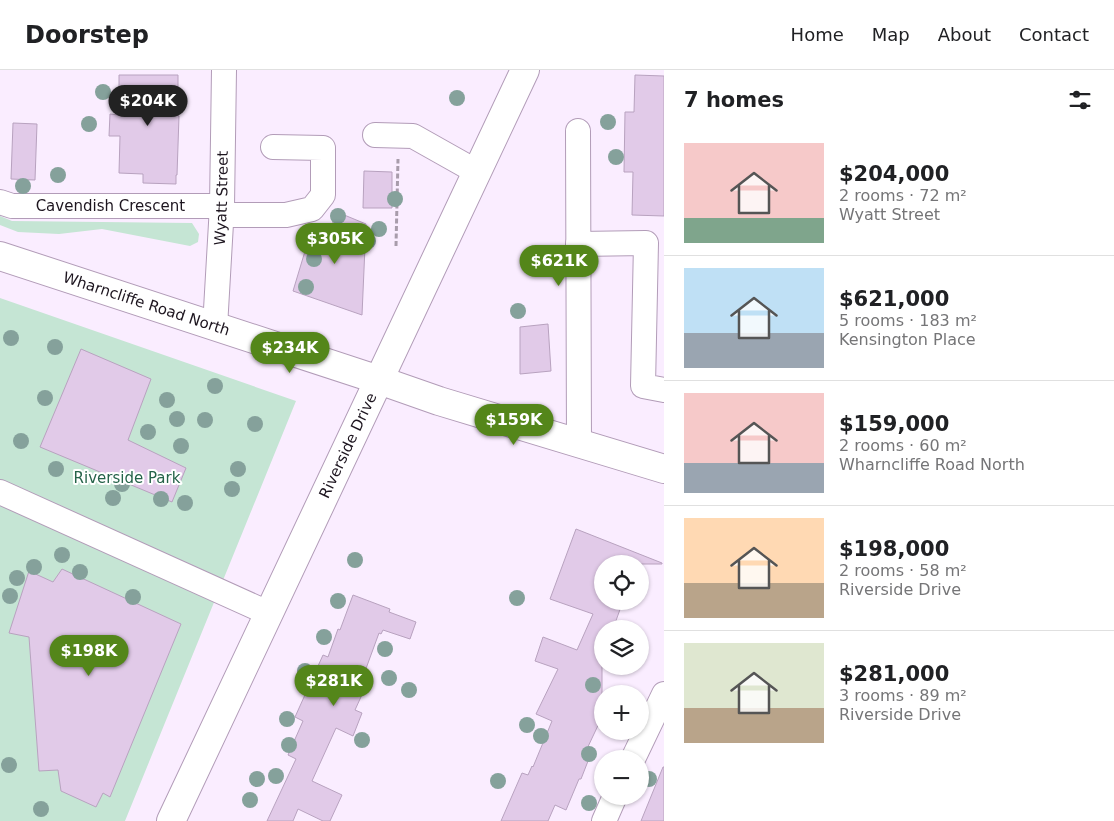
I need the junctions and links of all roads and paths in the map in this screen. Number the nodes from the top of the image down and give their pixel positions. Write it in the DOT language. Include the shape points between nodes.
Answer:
graph roads {
  1 [pos="224,70"];
  2 [pos="525,70"];
  3 [pos="578,131"];
  4 [pos="375,135"];
  5 [pos="398,136"];
  6 [pos="273,147"];
  7 [pos="477,172"];
  8 [pos="0,202"];
  9 [pos="221,210"];
  10 [pos="655,242"];
  11 [pos="578,244"];
  12 [pos="396,246"];
  13 [pos="0,256"];
  14 [pos="215,327"];
  15 [pos="379,380"];
  16 [pos="664,390"];
  17 [pos="579,444"];
  18 [pos="664,469"];
  19 [pos="0,492"];
  20 [pos="268,613"];
  21 [pos="664,694"];
  22 [pos="637,750"];
  23 [pos="612,805"];
  24 [pos="170,821"];
  25 [pos="604,821"];
  1 -- 9 [label="street, Wyatt Street"];
  2 -- 7 [label="main road, Riverside Drive"];
  3 -- 11 [label="street"];
  4 -- 5 [label="street"];
  5 -- 7 [label="street" via="413,136"];
  5 -- 12 [label="path"];
  6 -- 9 [label="street, Cavendish Crescent" via="324,148 323,195 318,202 312,209 286,215"];
  7 -- 15 [label="main road, Riverside Drive"];
  8 -- 9 [label="street, Cavendish Crescent" via="12,206"];
  9 -- 14 [label="street, Wyatt Street"];
  10 -- 11 [label="street"];
  10 -- 16 [label="street" via="643,386"];
  11 -- 17 [label="street"];
  13 -- 14 [label="main road, Wharncliffe Road North"];
  14 -- 15 [label="main road, Wharncliffe Road North"];
  15 -- 17 [label="main road, Wharncliffe Road North"];
  15 -- 20 [label="main road, Riverside Drive"];
  17 -- 18 [label="main road, Wharncliffe Road North"];
  19 -- 20 [label="street"];
  20 -- 24 [label="main road, Riverside Drive"];
  21 -- 22 [label="street"];
  23 -- 25 [label="street"];
}
